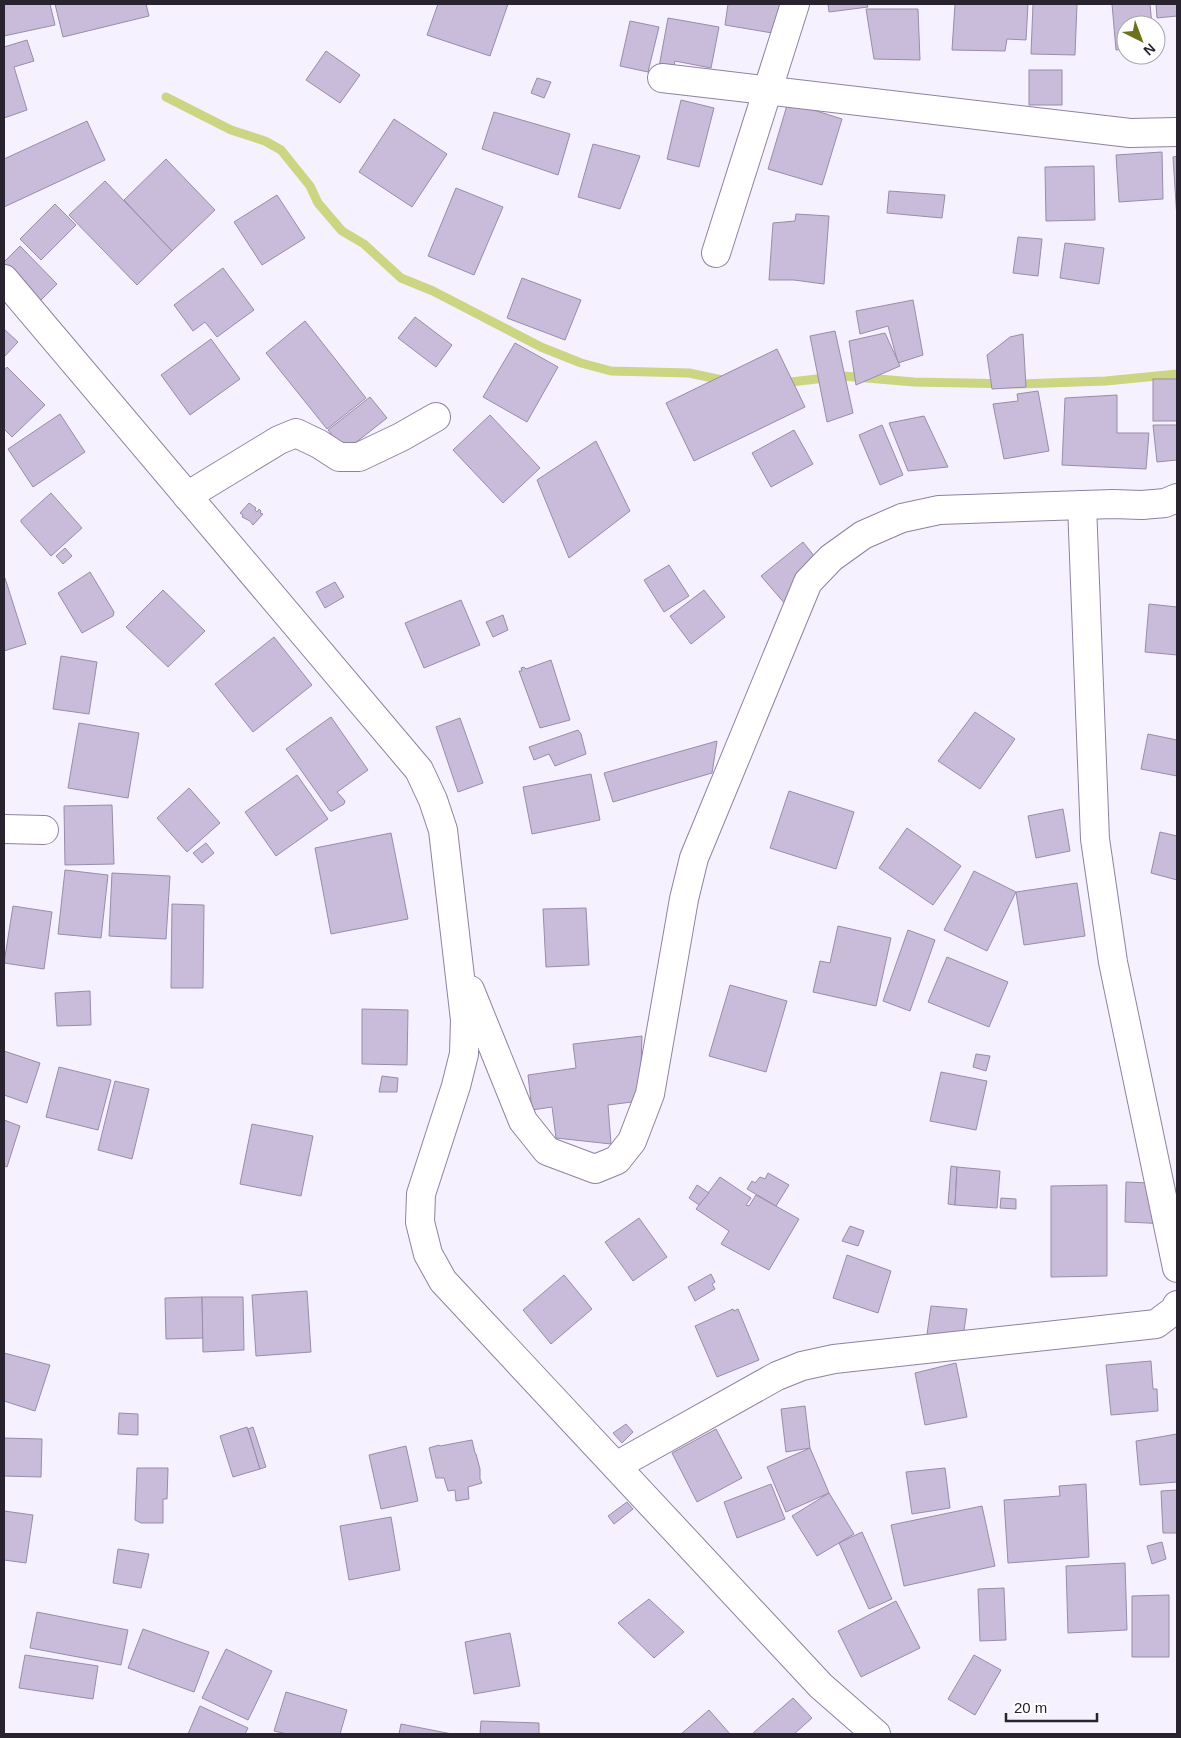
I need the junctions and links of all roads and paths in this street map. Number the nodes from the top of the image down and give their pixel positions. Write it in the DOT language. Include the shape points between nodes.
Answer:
graph roads {
  1 [pos="795,4"];
  2 [pos="662,78"];
  3 [pos="768,90"];
  4 [pos="1177,132"];
  5 [pos="716,253"];
  6 [pos="4,279"];
  7 [pos="436,417"];
  8 [pos="187,496"];
  9 [pos="1177,498"];
  10 [pos="1082,505"];
  11 [pos="4,829"];
  12 [pos="44,830"];
  13 [pos="458,961"];
  14 [pos="1177,1268"];
  15 [pos="1177,1305"];
  16 [pos="616,1466"];
  17 [pos="876,1734"];
  1 -- 3 [label="street"];
  2 -- 3 [label="street"];
  3 -- 4 [label="street" via="1130,133"];
  3 -- 5 [label="street"];
  6 -- 8 [label="street"];
  7 -- 8 [label="street" via="359,457 339,458 296,433"];
  8 -- 13 [label="street" via="419,770 443,830"];
  9 -- 10 [label="street" via="1142,506"];
  10 -- 13 [label="street" via="939,510 902,518 863,535 831,558 808,582 694,858 650,1094 632,1141 616,1160 595,1169 547,1151 523,1121"];
  10 -- 14 [label="street" via="1095,838 1113,962"];
  11 -- 12 [label="street"];
  13 -- 16 [label="street" via="465,1020 464,1054 421,1194 420,1222 428,1254 443,1281"];
  15 -- 16 [label="street" via="1156,1324 834,1359 802,1366 776,1376"];
  16 -- 17 [label="street" via="821,1686"];
}
